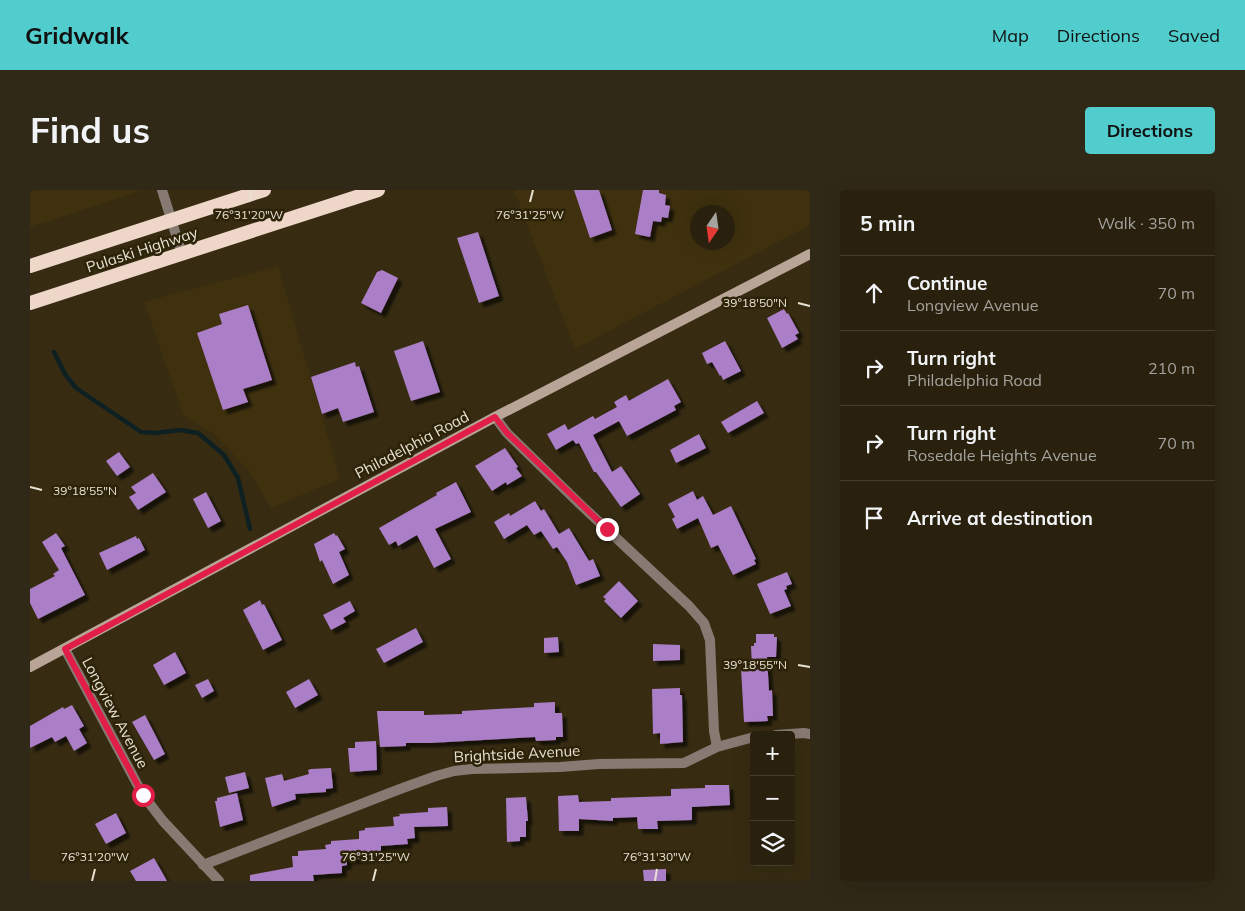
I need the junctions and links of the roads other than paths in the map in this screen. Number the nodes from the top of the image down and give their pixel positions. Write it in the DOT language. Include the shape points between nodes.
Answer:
graph roads {
  1 [pos="162,190"];
  2 [pos="264,190"];
  3 [pos="378,190"];
  4 [pos="171,220"];
  5 [pos="182,254"];
  6 [pos="810,254"];
  7 [pos="30,266"];
  8 [pos="30,303"];
  9 [pos="495,417"];
  10 [pos="65,649"];
  11 [pos="30,668"];
  12 [pos="795,733"];
  13 [pos="810,734"];
  14 [pos="750,738"];
  15 [pos="717,747"];
  16 [pos="203,865"];
  17 [pos="219,881"];
  1 -- 4 [label="street"];
  2 -- 4 [label="highway, Pulaski Highway"];
  3 -- 5 [label="highway, Pulaski Highway"];
  4 -- 5 [label="street"];
  4 -- 7 [label="highway, Pulaski Highway"];
  5 -- 8 [label="highway, Pulaski Highway"];
  6 -- 9 [label="main road, Philadelphia Road"];
  9 -- 10 [label="main road, Philadelphia Road"];
  9 -- 15 [label="street" via="507,433 704,623 712,649"];
  10 -- 11 [label="main road, Philadelphia Road"];
  10 -- 16 [label="street, Longview Avenue" via="143,795"];
  12 -- 13 [label="street"];
  14 -- 15 [label="street, Brightside Avenue"];
  15 -- 16 [label="street, Brightside Avenue" via="684,763 454,771"];
  16 -- 17 [label="street, Longview Avenue"];
}
